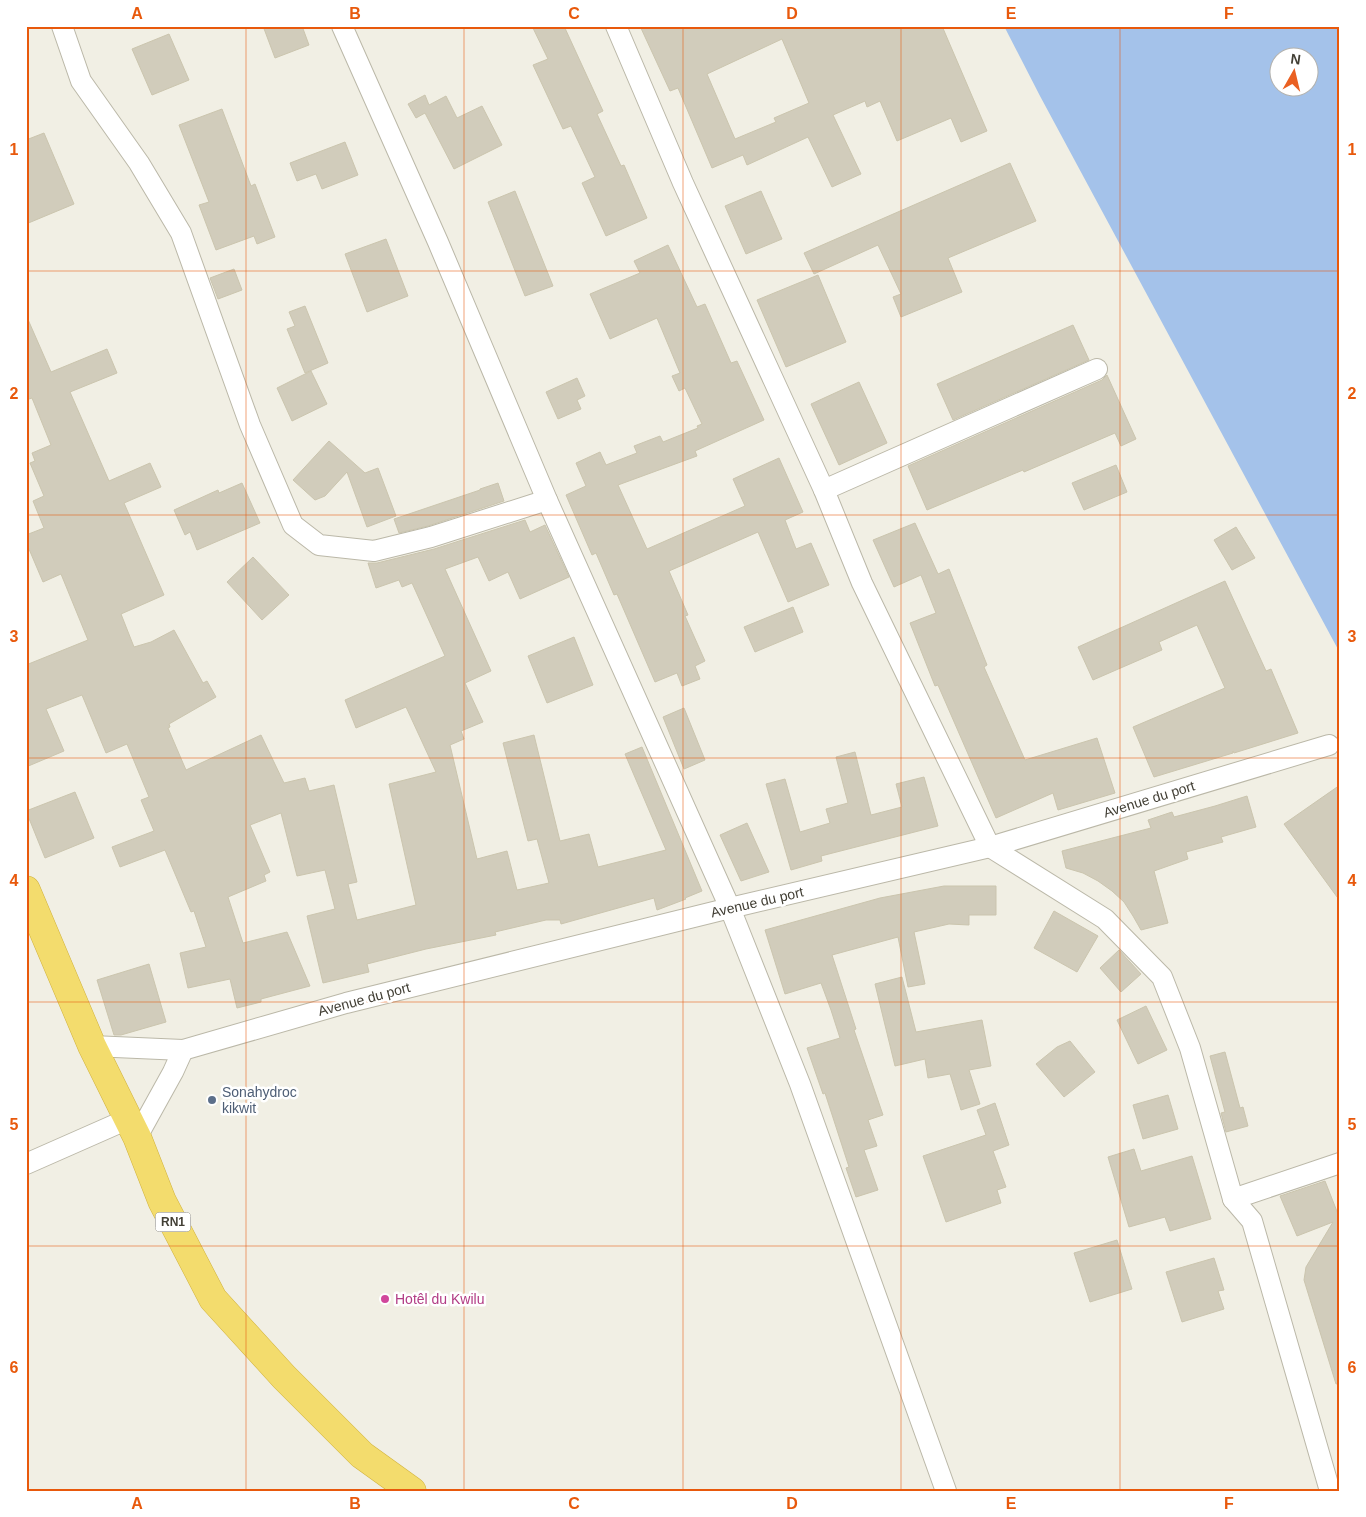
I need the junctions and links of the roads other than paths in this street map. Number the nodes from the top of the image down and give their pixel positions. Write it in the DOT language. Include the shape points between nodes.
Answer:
graph roads {
  1 [pos="62,26"];
  2 [pos="342,26"];
  3 [pos="616,26"];
  4 [pos="1097,369"];
  5 [pos="824,490"];
  6 [pos="548,500"];
  7 [pos="1329,744"];
  8 [pos="990,847"];
  9 [pos="26,890"];
  10 [pos="730,908"];
  11 [pos="92,1046"];
  12 [pos="182,1050"];
  13 [pos="133,1128"];
  14 [pos="1340,1162"];
  15 [pos="26,1164"];
  16 [pos="1233,1199"];
  17 [pos="412,1491"];
  18 [pos="946,1491"];
  19 [pos="1330,1491"];
  1 -- 6 [label="street" via="81,80 139,164 181,233 250,425 292,525 319,545 374,551 431,537"];
  2 -- 6 [label="street"];
  3 -- 5 [label="street" via="683,183"];
  4 -- 5 [label="street"];
  5 -- 8 [label="street" via="862,583"];
  6 -- 10 [label="street"];
  7 -- 8 [label="street, Avenue du port"];
  8 -- 10 [label="street, Avenue du port"];
  8 -- 16 [label="street" via="1105,919 1162,977 1190,1048"];
  9 -- 11 [label="highway, RN1"];
  10 -- 12 [label="street, Avenue du port" via="346,1003"];
  10 -- 18 [label="street" via="800,1084"];
  11 -- 12 [label="street, Avenue du port"];
  11 -- 13 [label="highway, RN1"];
  12 -- 13 [label="street" via="173,1072"];
  13 -- 15 [label="street"];
  13 -- 17 [label="highway, RN1" via="162,1201 213,1299 284,1377 362,1455"];
  14 -- 16 [label="street"];
  16 -- 19 [label="street" via="1252,1221"];
}
